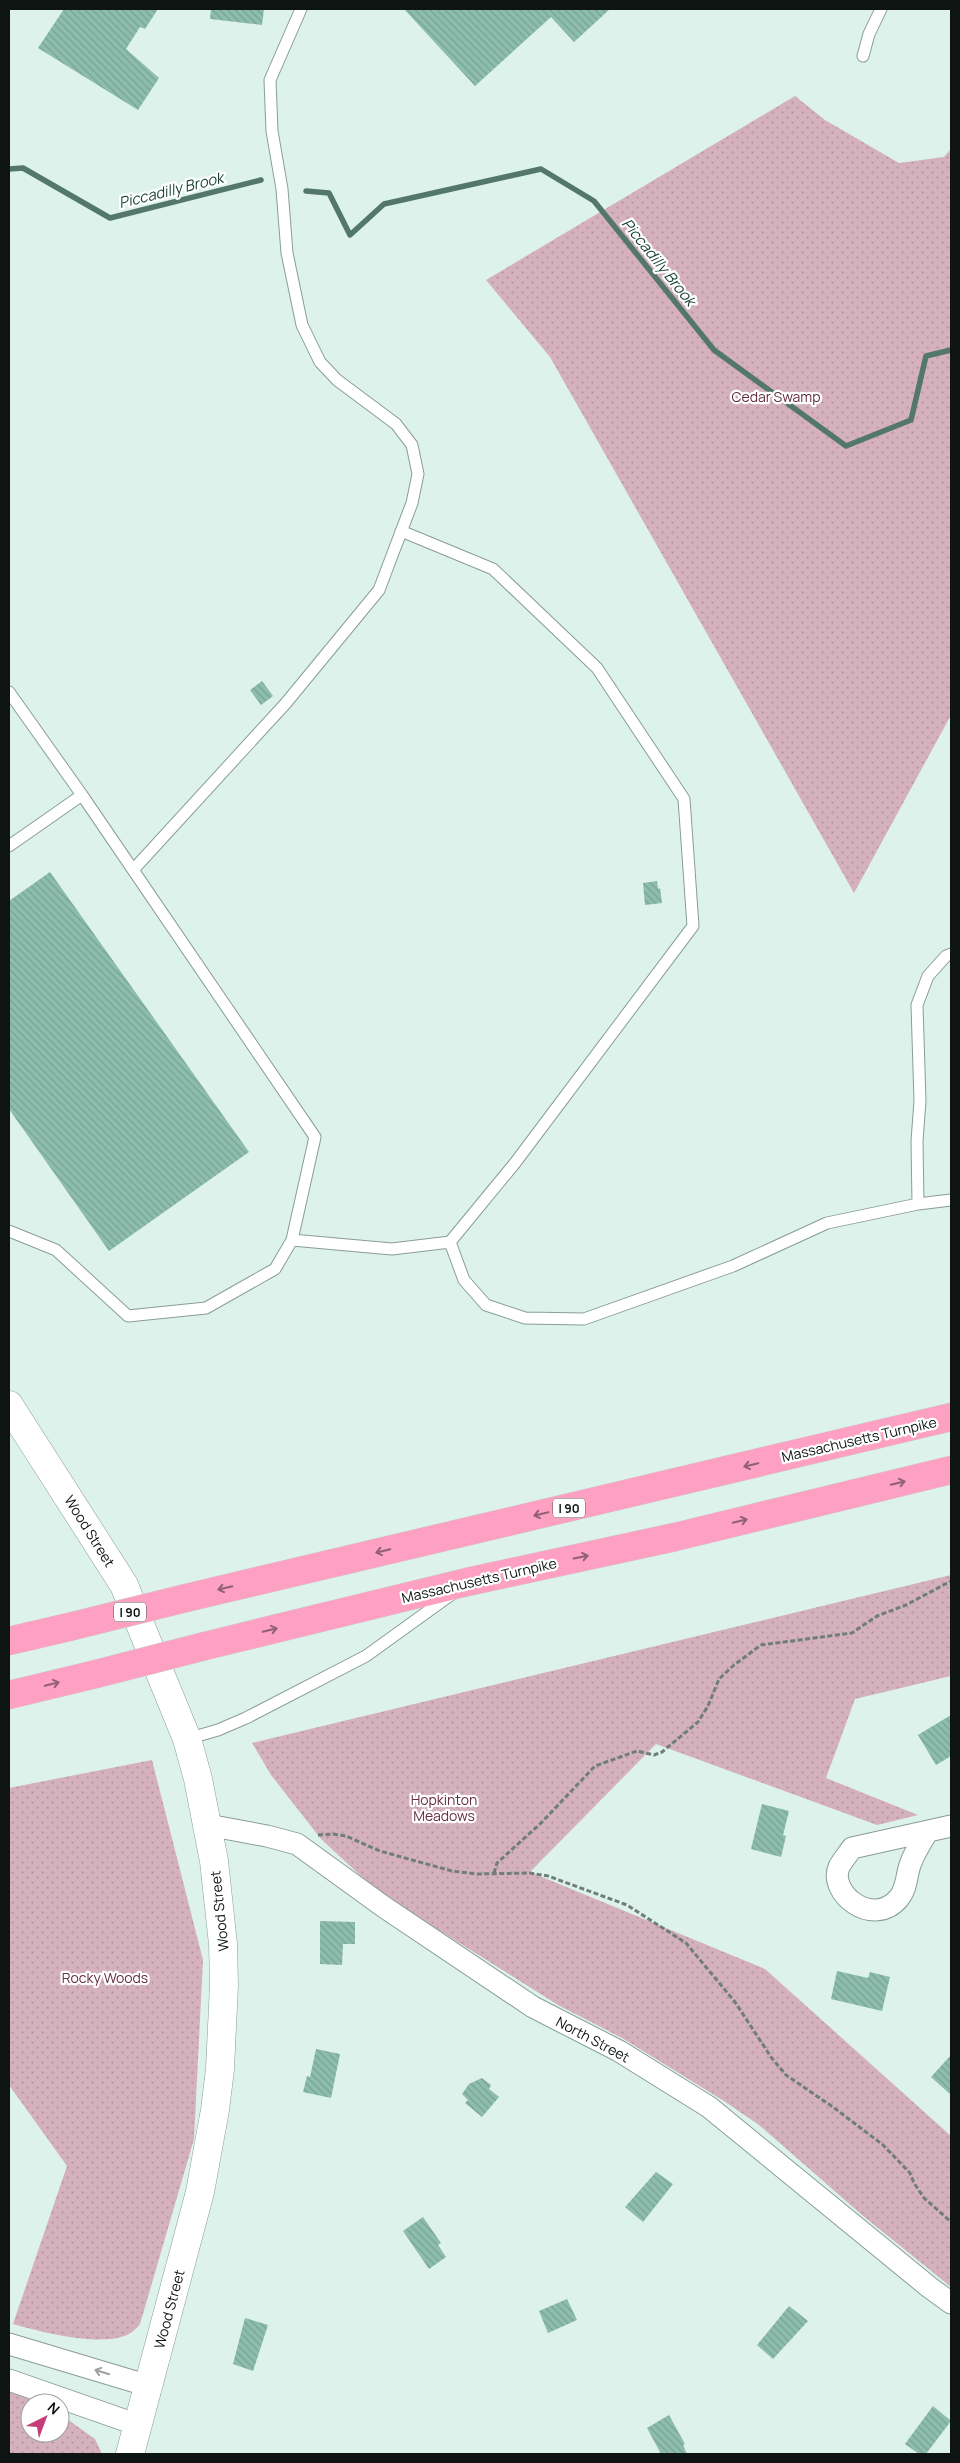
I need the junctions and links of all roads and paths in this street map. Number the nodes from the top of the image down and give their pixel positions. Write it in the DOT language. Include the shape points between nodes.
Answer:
graph roads {
  1 [pos="301,9"];
  2 [pos="881,9"];
  3 [pos="863,56"];
  4 [pos="401,531"];
  5 [pos="9,692"];
  6 [pos="82,795"];
  7 [pos="9,846"];
  8 [pos="133,870"];
  9 [pos="951,954"];
  10 [pos="951,1200"];
  11 [pos="918,1204"];
  12 [pos="9,1231"];
  13 [pos="292,1240"];
  14 [pos="450,1242"];
  15 [pos="9,1405"];
  16 [pos="951,1417"];
  17 [pos="951,1470"];
  18 [pos="951,1581"];
  19 [pos="467,1582"];
  20 [pos="9,1641"];
  21 [pos="9,1695"];
  22 [pos="187,1739"];
  23 [pos="208,1825"];
  24 [pos="951,1826"];
  25 [pos="928,1831"];
  26 [pos="297,1844"];
  27 [pos="494,1873"];
  28 [pos="951,2222"];
  29 [pos="951,2303"];
  30 [pos="9,2344"];
  31 [pos="9,2380"];
  32 [pos="148,2386"];
  33 [pos="138,2425"];
  34 [pos="130,2454"];
  1 -- 4 [label="lane" via="270,80 272,131 288,253 302,324 320,362 337,380 396,424 412,445 418,474 412,503"];
  2 -- 3 [label="lane"];
  4 -- 8 [label="lane" via="379,590 286,703"];
  4 -- 14 [label="lane" via="493,569 597,668 684,799 693,926 515,1163"];
  5 -- 6 [label="lane"];
  6 -- 7 [label="lane"];
  6 -- 8 [label="lane"];
  8 -- 13 [label="lane" via="314,1137"];
  9 -- 11 [label="lane" via="928,976 917,1005 920,1102"];
  10 -- 11 [label="lane"];
  11 -- 14 [label="lane" via="827,1223 733,1266 584,1320 525,1318 486,1305 464,1280"];
  12 -- 13 [label="lane" via="56,1250 128,1316 206,1308 275,1270"];
  13 -- 14 [label="lane" via="392,1249"];
  15 -- 22 [label="main road, Wood Street" via="124,1585"];
  16 -- 20 [label="highway, Massachusetts Turnpike / I 90, one-way, bridge"];
  19 -- 17 [label="highway, Massachusetts Turnpike, one-way" via="675,1537"];
  18 -- 27 [label="path" via="877,1616 852,1633 761,1645 719,1679 698,1722 662,1752 654,1755 638,1751 595,1766 541,1823 497,1863"];
  21 -- 19 [label="highway, Massachusetts Turnpike, one-way, bridge"];
  19 -- 22 [label="lane" via="366,1656 246,1718"];
  22 -- 23 [label="main road, Wood Street"];
  23 -- 26 [label="street, North Street"];
  23 -- 32 [label="main road, Wood Street" via="223,1944 220,2069 200,2192"];
  24 -- 25 [label="street"];
  25 -- 25 [label="street" via="852,1848 838,1869 840,1888 854,1904 869,1910 883,1910 898,1899 906,1887 910,1866"];
  26 -- 27 [label="path" via="321,1834 340,1835 380,1851 452,1871"];
  26 -- 29 [label="street, North Street" via="533,2007 619,2051 709,2107"];
  27 -- 28 [label="path" via="548,1876 627,1906 686,1943 735,2002 786,2075 883,2145 910,2173 924,2198"];
  32 -- 30 [label="street, one-way"];
  31 -- 33 [label="street"];
  32 -- 33 [label="main road, Wood Street"];
  33 -- 34 [label="main road, Wood Street"];
}
